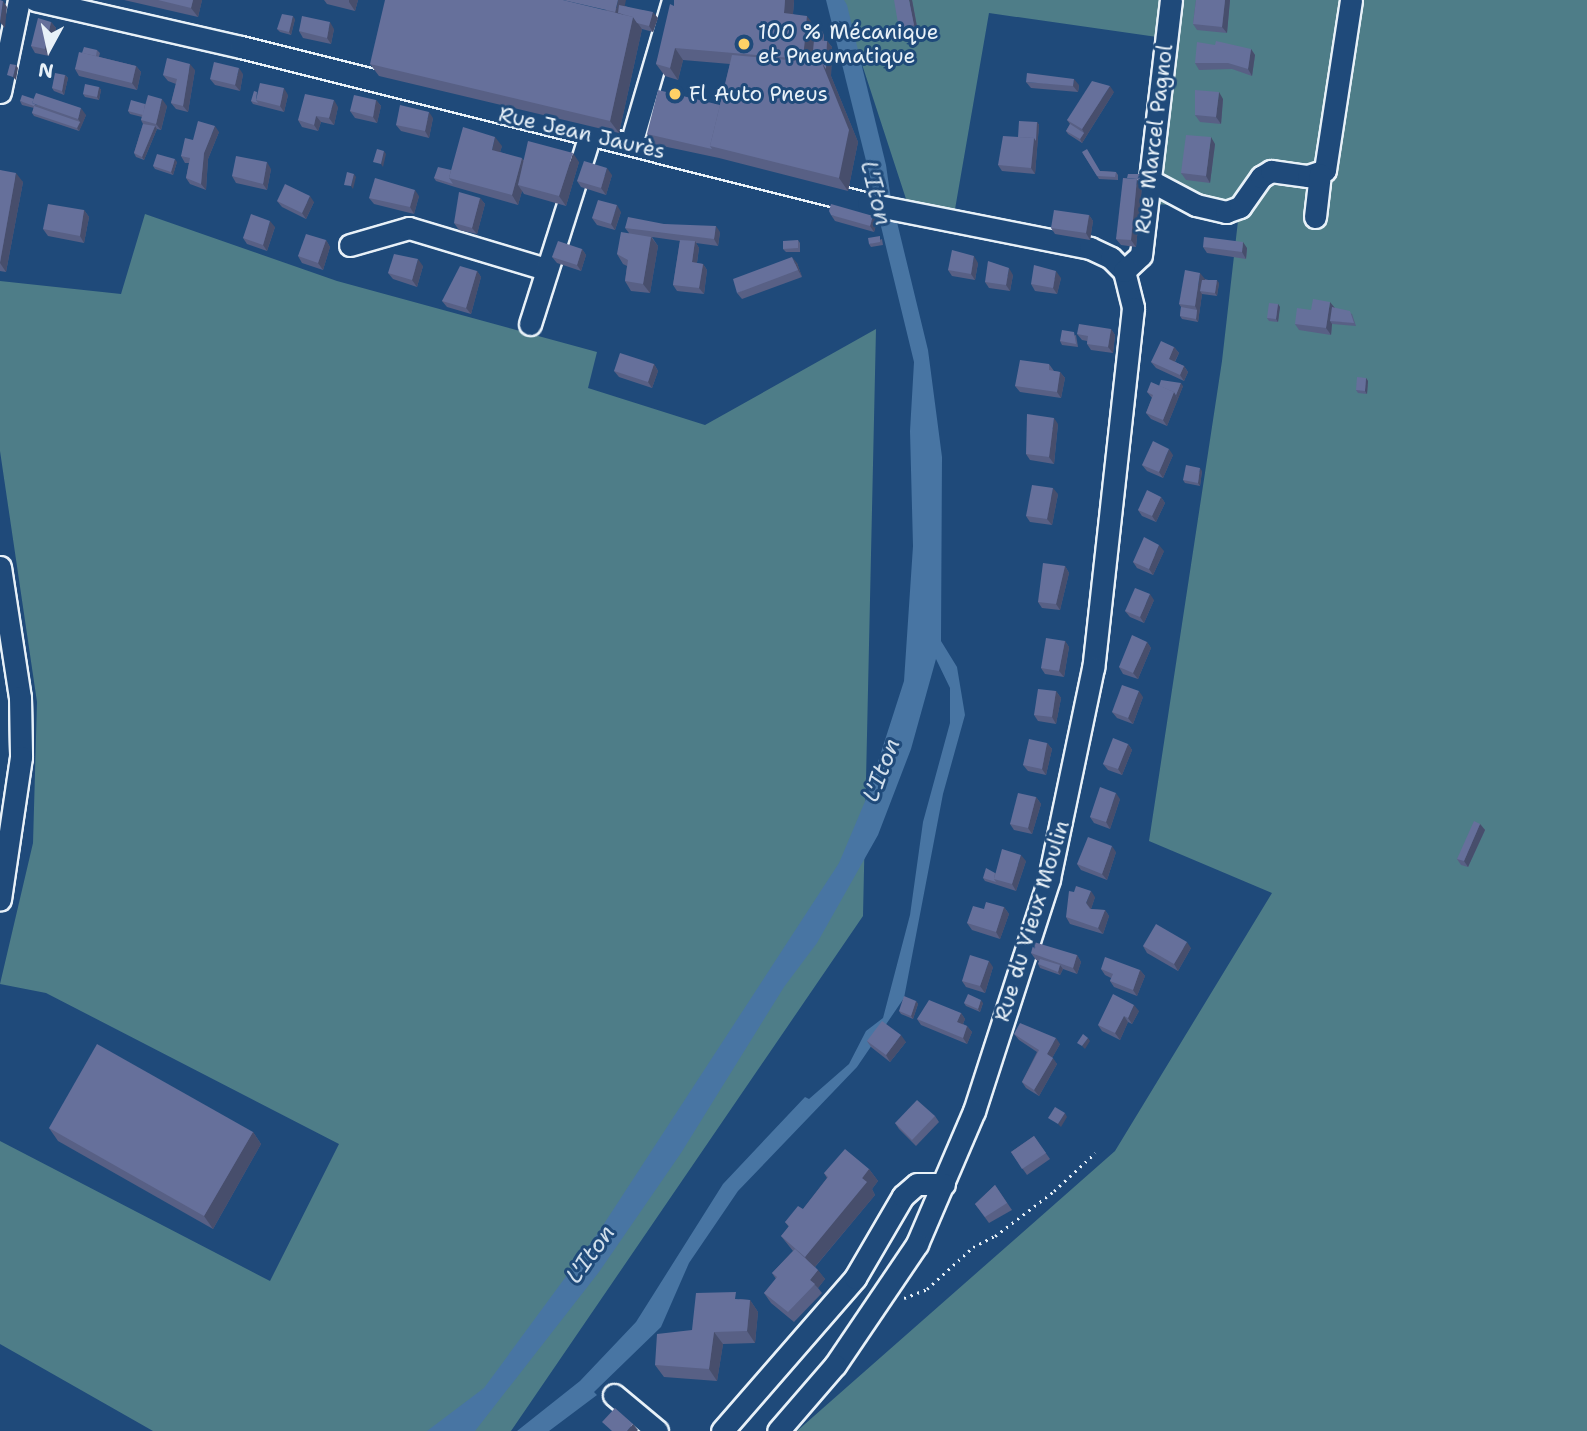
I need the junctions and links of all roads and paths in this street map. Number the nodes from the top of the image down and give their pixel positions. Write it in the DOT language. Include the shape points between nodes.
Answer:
graph roads {
  1 [pos="19,0"];
  2 [pos="35,0"];
  3 [pos="673,0"];
  4 [pos="1171,0"];
  5 [pos="1351,0"];
  6 [pos="0,92"];
  7 [pos="590,135"];
  8 [pos="631,144"];
  9 [pos="1320,174"];
  10 [pos="1149,180"];
  11 [pos="1315,217"];
  12 [pos="350,244"];
  13 [pos="546,270"];
  14 [pos="1124,271"];
  15 [pos="530,324"];
  16 [pos="0,567"];
  17 [pos="0,896"];
  18 [pos="1095,1153"];
  19 [pos="944,1184"];
  20 [pos="887,1294"];
  21 [pos="614,1395"];
  22 [pos="657,1431"];
  23 [pos="722,1431"];
  24 [pos="778,1431"];
  1 -- 6 [label="street"];
  2 -- 7 [label="street, Rue Jean Jaurès"];
  3 -- 8 [label="street"];
  4 -- 10 [label="street, Rue Marcel Pagnol"];
  5 -- 9 [label="street" via="1329,163"];
  7 -- 8 [label="street, Rue Jean Jaurès"];
  7 -- 13 [label="street"];
  8 -- 14 [label="street, Rue Jean Jaurès" via="868,204 1090,248"];
  9 -- 10 [label="street" via="1271,171 1261,177 1240,207 1226,212 1196,205"];
  9 -- 11 [label="street"];
  10 -- 14 [label="street, Rue Marcel Pagnol" via="1141,256"];
  12 -- 13 [label="street" via="409,228"];
  13 -- 15 [label="street"];
  14 -- 19 [label="street, Rue du Vieux Moulin" via="1131,287 1131,322 1093,668 1072,778 1049,879 974,1111"];
  16 -- 17 [label="street" via="20,697 21,757"];
  18 -- 20 [label="path" via="1054,1191 973,1247 927,1289 908,1299"];
  19 -- 20 [label="street, Rue du Vieux Moulin" via="917,1244"];
  19 -- 23 [label="street" via="917,1184 903,1196 855,1278"];
  20 -- 24 [label="street, Rue du Vieux Moulin" via="835,1365"];
  21 -- 22 [label="street"];
}
